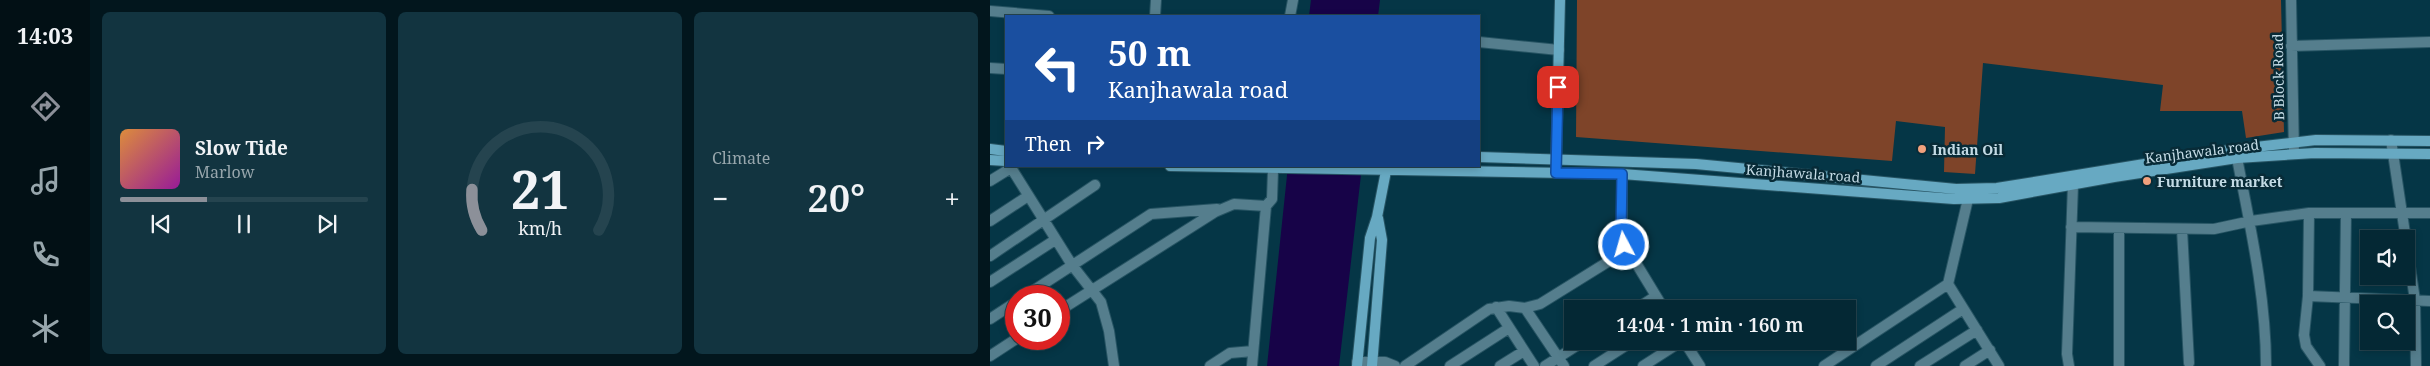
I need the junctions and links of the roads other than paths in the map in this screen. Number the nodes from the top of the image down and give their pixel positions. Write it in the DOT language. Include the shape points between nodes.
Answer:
graph roads {
  1 [pos="1156,0"];
  2 [pos="1293,0"];
  3 [pos="1560,0"];
  4 [pos="2290,0"];
  5 [pos="990,11"];
  6 [pos="1038,15"];
  7 [pos="1155,15"];
  8 [pos="1290,15"];
  9 [pos="1480,42"];
  10 [pos="2430,42"];
  11 [pos="2291,46"];
  12 [pos="1559,50"];
  13 [pos="990,68"];
  14 [pos="1005,69"];
  15 [pos="2391,140"];
  16 [pos="2430,141"];
  17 [pos="2293,142"];
  18 [pos="990,149"];
  19 [pos="1005,151"];
  20 [pos="2294,154"];
  21 [pos="2393,154"];
  22 [pos="2430,154"];
  23 [pos="1480,157"];
  24 [pos="2237,158"];
  25 [pos="1556,159"];
  26 [pos="990,160"];
  27 [pos="1005,164"];
  28 [pos="1007,167"];
  29 [pos="1010,167"];
  30 [pos="1206,167"];
  31 [pos="1386,168"];
  32 [pos="1277,169"];
  33 [pos="1556,173"];
  34 [pos="1622,174"];
  35 [pos="990,181"];
  36 [pos="1893,183"];
  37 [pos="2073,184"];
  38 [pos="1095,185"];
  39 [pos="1893,194"];
  40 [pos="1028,196"];
  41 [pos="1968,199"];
  42 [pos="1266,206"];
  43 [pos="1223,208"];
  44 [pos="2403,212"];
  45 [pos="2308,213"];
  46 [pos="2346,213"];
  47 [pos="2430,213"];
  48 [pos="1378,217"];
  49 [pos="990,221"];
  50 [pos="1043,221"];
  51 [pos="2251,221"];
  52 [pos="2071,227"];
  53 [pos="2119,228"];
  54 [pos="2182,229"];
  55 [pos="1055,240"];
  56 [pos="1627,250"];
  57 [pos="990,256"];
  58 [pos="1072,265"];
  59 [pos="990,282"];
  60 [pos="1948,284"];
  61 [pos="1041,285"];
  62 [pos="1092,289"];
  63 [pos="2414,295"];
  64 [pos="1656,296"];
  65 [pos="2308,296"];
  66 [pos="2344,299"];
  67 [pos="2360,299"];
  68 [pos="1650,300"];
  69 [pos="1658,300"];
  70 [pos="2415,300"];
  71 [pos="2430,301"];
  72 [pos="1070,304"];
  73 [pos="1496,307"];
  74 [pos="1525,308"];
  75 [pos="1005,309"];
  76 [pos="1963,309"];
  77 [pos="990,319"];
  78 [pos="1509,328"];
  79 [pos="1977,330"];
  80 [pos="1005,346"];
  81 [pos="1574,350"];
  82 [pos="1619,350"];
  83 [pos="1669,350"];
  84 [pos="1689,350"];
  85 [pos="1990,350"];
  86 [pos="1253,351"];
  87 [pos="1524,351"];
  88 [pos="990,356"];
  89 [pos="1561,362"];
  90 [pos="1698,363"];
  91 [pos="2189,363"];
  92 [pos="1357,364"];
  93 [pos="1372,364"];
  94 [pos="1114,366"];
  95 [pos="1210,366"];
  96 [pos="1252,366"];
  97 [pos="1395,366"];
  98 [pos="1404,366"];
  99 [pos="1450,366"];
  100 [pos="1500,366"];
  101 [pos="1534,366"];
  102 [pos="1545,366"];
  103 [pos="1594,366"];
  104 [pos="1643,366"];
  105 [pos="1686,366"];
  106 [pos="1824,366"];
  107 [pos="1876,366"];
  108 [pos="1920,366"];
  109 [pos="1965,366"];
  110 [pos="1999,366"];
  111 [pos="2069,366"];
  112 [pos="2119,366"];
  113 [pos="2266,366"];
  114 [pos="2320,366"];
  115 [pos="2344,366"];
  116 [pos="2416,366"];
  1 -- 7 [label="street"];
  2 -- 8 [label="street"];
  3 -- 12 [label="main road"];
  4 -- 11 [label="street, B Block Road"];
  5 -- 6 [label="street"];
  9 -- 12 [label="street"];
  10 -- 11 [label="street"];
  11 -- 17 [label="street, B Block Road"];
  12 -- 25 [label="main road"];
  13 -- 14 [label="street"];
  15 -- 16 [label="main road, Kanjhawala road"];
  15 -- 17 [label="main road, Kanjhawala road"];
  15 -- 21 [label="street"];
  17 -- 20 [label="street, B Block Road"];
  17 -- 36 [label="main road, Kanjhawala road" via="1997,188 1956,189"];
  18 -- 19 [label="main road"];
  20 -- 21 [label="main road, Kanjhawala road"];
  20 -- 24 [label="main road, Kanjhawala road"];
  21 -- 22 [label="main road, Kanjhawala road"];
  21 -- 44 [label="street"];
  23 -- 25 [label="main road, Kanjhawala road"];
  24 -- 37 [label="main road, Kanjhawala road"];
  24 -- 51 [label="street"];
  25 -- 33 [label="main road"];
  25 -- 36 [label="main road, Kanjhawala road" via="1696,164"];
  26 -- 27 [label="main road"];
  28 -- 35 [label="street"];
  29 -- 40 [label="street"];
  30 -- 32 [label="main road, Kanjhawala road"];
  31 -- 32 [label="main road, Kanjhawala road"];
  31 -- 33 [label="main road, Kanjhawala road"];
  31 -- 48 [label="main road"];
  32 -- 42 [label="street" via="1272,200"];
  33 -- 34 [label="main road, Kanjhawala road"];
  34 -- 39 [label="main road, Kanjhawala road"];
  34 -- 56 [label="street" via="1621,232"];
  36 -- 39 [label="main road"];
  37 -- 41 [label="main road, Kanjhawala road" via="1999,198"];
  37 -- 52 [label="street"];
  38 -- 50 [label="street"];
  39 -- 41 [label="main road, Kanjhawala road"];
  40 -- 49 [label="street"];
  40 -- 50 [label="street"];
  41 -- 60 [label="street"];
  42 -- 43 [label="street" via="1234,204"];
  42 -- 86 [label="street"];
  43 -- 58 [label="street" via="1151,214"];
  43 -- 62 [label="street"];
  44 -- 46 [label="street"];
  44 -- 47 [label="street"];
  44 -- 63 [label="street"];
  45 -- 46 [label="street"];
  45 -- 51 [label="street"];
  45 -- 65 [label="street"];
  46 -- 66 [label="street"];
  48 -- 92 [label="main road" via="1370,238"];
  48 -- 93 [label="main road" via="1382,240"];
  50 -- 55 [label="street"];
  50 -- 57 [label="street"];
  51 -- 54 [label="street" via="2214,229"];
  51 -- 113 [label="street"];
  52 -- 53 [label="street"];
  52 -- 111 [label="street"];
  53 -- 54 [label="street"];
  53 -- 112 [label="street"];
  54 -- 91 [label="street"];
  55 -- 58 [label="street"];
  55 -- 59 [label="street"];
  56 -- 64 [label="street"];
  56 -- 74 [label="street" via="1540,304"];
  58 -- 61 [label="street"];
  58 -- 62 [label="street"];
  60 -- 76 [label="street"];
  60 -- 106 [label="street"];
  62 -- 72 [label="street"];
  62 -- 94 [label="street" via="1106,315"];
  64 -- 68 [label="street"];
  64 -- 69 [label="street"];
  65 -- 66 [label="street"];
  65 -- 114 [label="street" via="2304,336 2306,346"];
  66 -- 67 [label="street"];
  66 -- 115 [label="street"];
  70 -- 71 [label="street"];
  70 -- 116 [label="street"];
  73 -- 74 [label="street"];
  73 -- 78 [label="street"];
  73 -- 98 [label="street"];
  74 -- 89 [label="street"];
  75 -- 77 [label="street"];
  76 -- 79 [label="street"];
  76 -- 107 [label="street"];
  78 -- 87 [label="street"];
  78 -- 99 [label="street"];
  79 -- 85 [label="street"];
  79 -- 108 [label="street"];
  80 -- 88 [label="street"];
  81 -- 89 [label="street"];
  82 -- 103 [label="street"];
  83 -- 104 [label="street"];
  84 -- 90 [label="street"];
  85 -- 109 [label="street"];
  85 -- 110 [label="street"];
  86 -- 95 [label="street" via="1230,353"];
  86 -- 96 [label="street"];
  87 -- 100 [label="street"];
  87 -- 101 [label="street"];
  89 -- 102 [label="street"];
  90 -- 105 [label="street"];
  92 -- 93 [label="street"];
  93 -- 97 [label="street" via="1385,362"];
}
